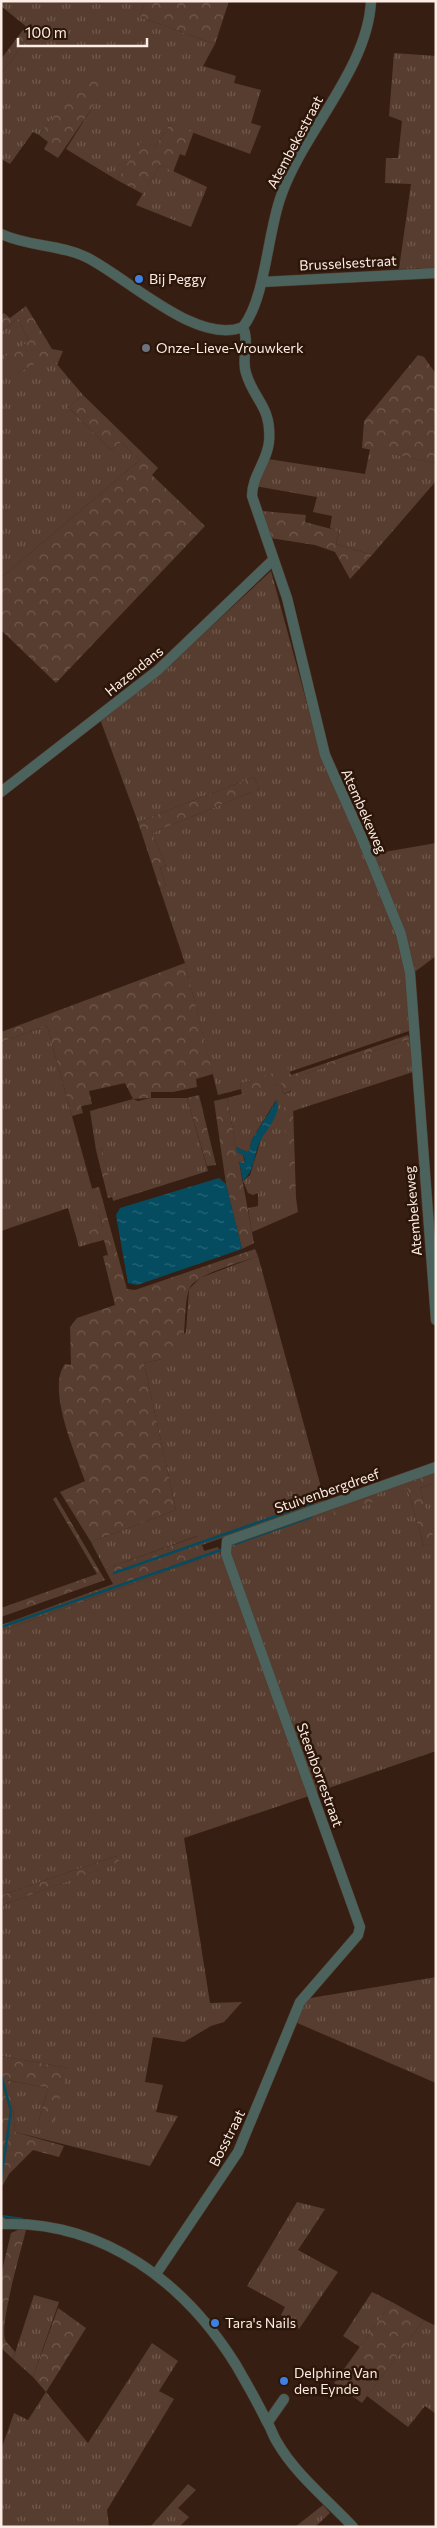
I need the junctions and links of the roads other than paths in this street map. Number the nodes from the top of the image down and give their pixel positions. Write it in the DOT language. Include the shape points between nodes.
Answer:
graph roads {
  1 [pos="371,1"];
  2 [pos="1,234"];
  3 [pos="436,273"];
  4 [pos="262,282"];
  5 [pos="243,327"];
  6 [pos="273,560"];
  7 [pos="1,792"];
  8 [pos="436,1320"];
  9 [pos="436,1467"];
  10 [pos="227,1541"];
  11 [pos="300,2002"];
  12 [pos="1,2222"];
  13 [pos="156,2274"];
  14 [pos="284,2399"];
  15 [pos="268,2422"];
  16 [pos="353,2527"];
  1 -- 4 [label="street, Atembekestraat" via="368,28 357,56 281,195"];
  2 -- 5 [label="street" via="17,242 62,248 86,257 172,311 203,326 226,332"];
  3 -- 4 [label="street, Brusselsestraat"];
  4 -- 5 [label="street, Atembekestraat"];
  5 -- 6 [label="street, Atembekeweg" via="247,335 246,374 266,410 269,424 268,452 254,481 252,496"];
  6 -- 7 [label="street, Hazendans" via="158,670"];
  6 -- 8 [label="street, Atembekeweg" via="287,598 325,755 361,836 407,959"];
  9 -- 10 [label="street, Stuivenbergdreef"];
  10 -- 11 [label="street, Steenborrestraat" via="226,1554 360,1927 358,1934"];
  11 -- 13 [label="street, Bosstraat" via="238,2152"];
  12 -- 13 [label="street" via="70,2230 112,2248"];
  13 -- 15 [label="street" via="187,2302 204,2323 235,2364"];
  14 -- 15 [label="street"];
  15 -- 16 [label="street" via="286,2456"];
}
